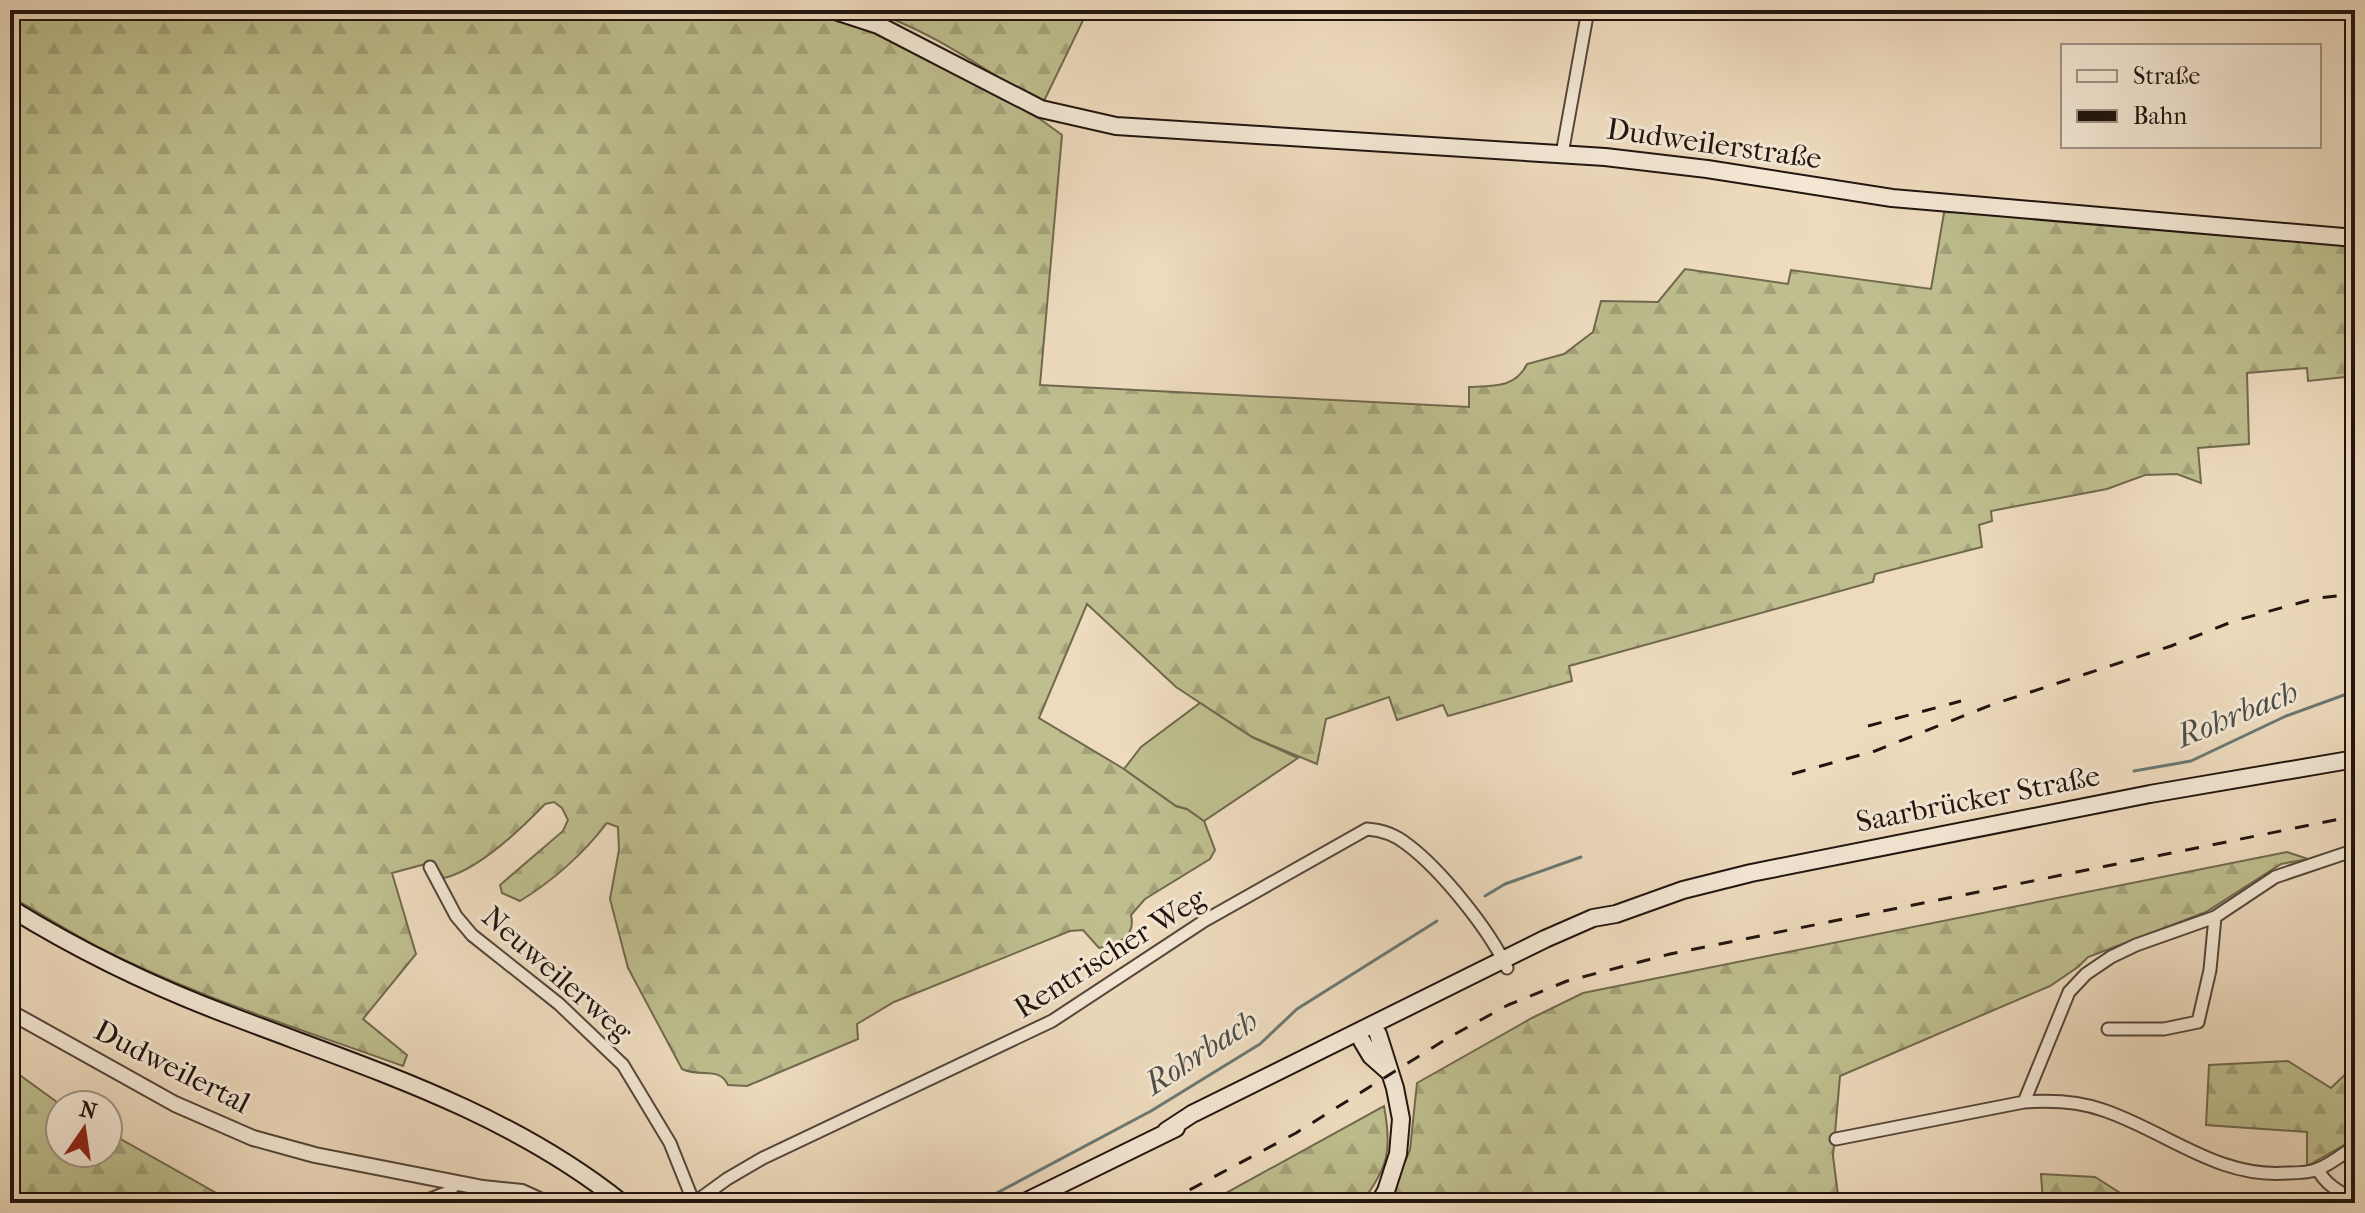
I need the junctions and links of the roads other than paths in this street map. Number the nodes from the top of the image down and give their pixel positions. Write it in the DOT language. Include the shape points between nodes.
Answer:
graph roads {
  1 [pos="832,10"];
  2 [pos="1588,10"];
  3 [pos="1562,154"];
  4 [pos="2355,238"];
  5 [pos="2355,759"];
  6 [pos="2355,850"];
  7 [pos="430,867"];
  8 [pos="10,908"];
  9 [pos="2215,917"];
  10 [pos="1505,963"];
  11 [pos="10,1012"];
  12 [pos="2108,1029"];
  13 [pos="1368,1035"];
  14 [pos="2024,1102"];
  15 [pos="1836,1139"];
  16 [pos="2355,1146"];
  17 [pos="2318,1169"];
  18 [pos="457,1183"];
  19 [pos="483,1188"];
  20 [pos="2355,1200"];
  21 [pos="420,1203"];
  22 [pos="470,1203"];
  23 [pos="546,1203"];
  24 [pos="622,1203"];
  25 [pos="694,1203"];
  26 [pos="1023,1203"];
  27 [pos="1379,1203"];
  1 -- 3 [label="main road, Dudweilerstraße" via="878,25 1021,100 1065,116 1131,127"];
  2 -- 3 [label="street"];
  3 -- 4 [label="main road, Dudweilerstraße" via="1683,166 1892,198"];
  5 -- 10 [label="main road, Saarbrücker Straße" via="1751,873 1593,918"];
  6 -- 9 [label="street" via="2285,872"];
  7 -- 25 [label="street, Neuweilerweg" via="472,935 559,1004 623,1065 670,1143"];
  8 -- 24 [label="main road" via="84,951 191,1000 490,1118 574,1167"];
  9 -- 12 [label="street" via="2198,1022 2164,1029"];
  9 -- 14 [label="street" via="2111,957 2076,984"];
  10 -- 13 [label="main road, Saarbrücker Straße"];
  10 -- 25 [label="street, Rentrischer Weg" via="1476,920 1419,855 1393,836 1367,829 1204,921 1052,1021 763,1158"];
  11 -- 18 [label="street, Dudweilertal" via="232,1130 315,1155"];
  13 -- 26 [label="main road, Saarbrücker Straße"];
  13 -- 27 [label="main road" via="1387,1058 1399,1104 1394,1169"];
  14 -- 15 [label="street"];
  14 -- 17 [label="street" via="2049,1100 2104,1110 2244,1171 2282,1174"];
  16 -- 17 [label="street"];
  17 -- 20 [label="street" via="2333,1187"];
  18 -- 19 [label="street, Dudweilertal"];
  18 -- 21 [label="street"];
  19 -- 22 [label="street"];
  19 -- 23 [label="street, Dudweilertal" via="522,1192"];
}
